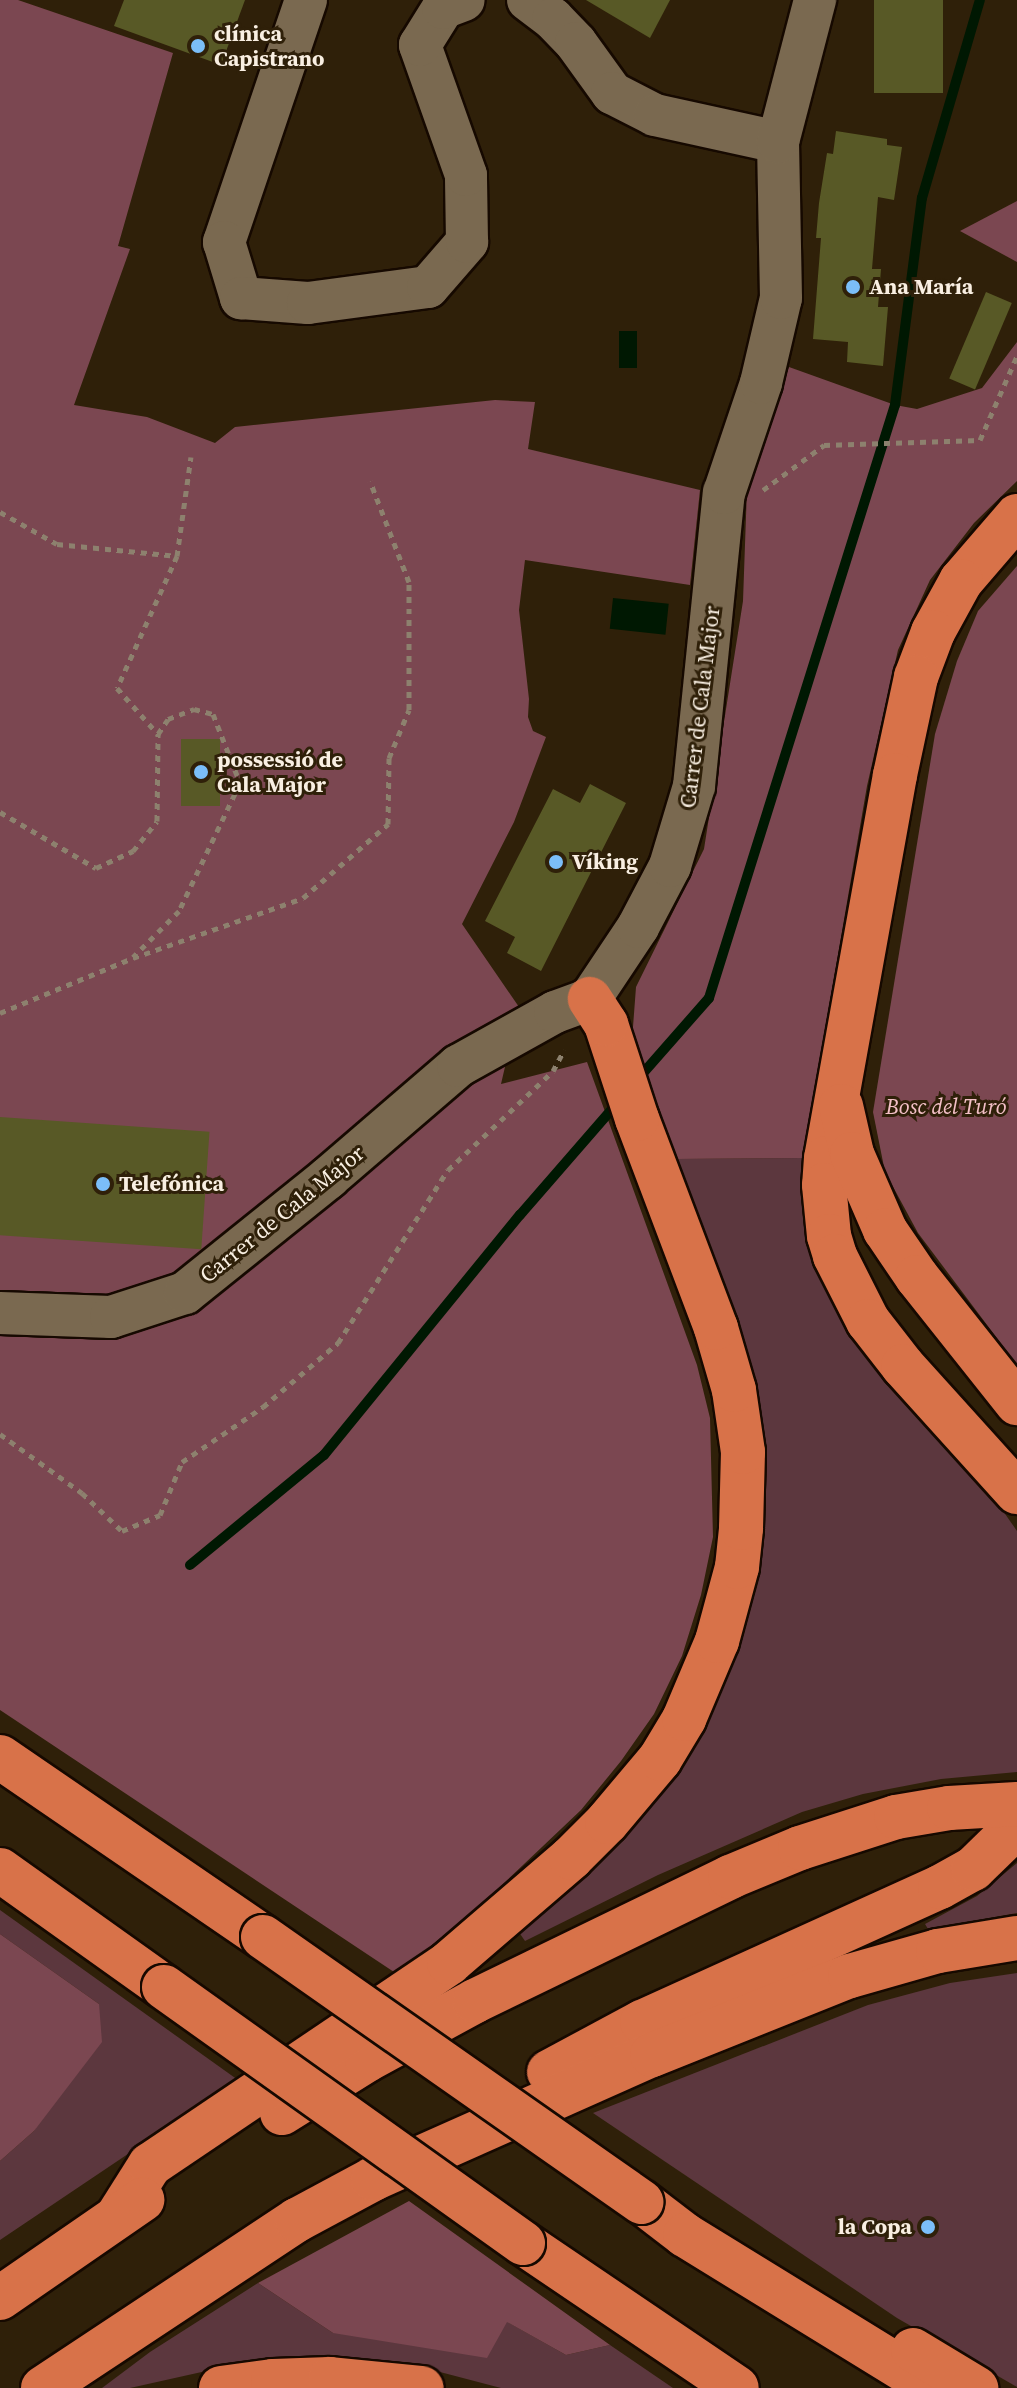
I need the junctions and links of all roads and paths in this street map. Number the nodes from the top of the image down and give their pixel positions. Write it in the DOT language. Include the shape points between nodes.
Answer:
graph roads {
  1 [pos="306,0"];
  2 [pos="464,0"];
  3 [pos="528,0"];
  4 [pos="815,0"];
  5 [pos="778,142"];
  6 [pos="1017,356"];
  7 [pos="191,457"];
  8 [pos="370,481"];
  9 [pos="751,499"];
  10 [pos="0,512"];
  11 [pos="1017,516"];
  12 [pos="177,556"];
  13 [pos="158,734"];
  14 [pos="0,812"];
  15 [pos="133,958"];
  16 [pos="590,999"];
  17 [pos="0,1013"];
  18 [pos="839,1094"];
  19 [pos="0,1313"];
  20 [pos="1017,1403"];
  21 [pos="0,1434"];
  22 [pos="1017,1492"];
  23 [pos="0,1757"];
  24 [pos="1017,1804"];
  25 [pos="1017,1826"];
  26 [pos="0,1870"];
  27 [pos="1017,1938"];
  28 [pos="373,2179"];
  29 [pos="119,2214"];
  30 [pos="685,2235"];
  31 [pos="0,2298"];
  32 [pos="43,2388"];
  33 [pos="221,2388"];
  34 [pos="422,2388"];
  35 [pos="737,2388"];
  36 [pos="934,2388"];
  37 [pos="976,2388"];
  1 -- 2 [label="street" via="224,242 241,298 308,303 428,287 467,242 466,175 420,45 443,8"];
  3 -- 5 [label="street" via="576,43 612,93 655,115"];
  4 -- 5 [label="street, Carrer de Cala Major"];
  5 -- 16 [label="street, Carrer de Cala Major" via="781,298 761,383 724,493 689,812 656,894"];
  6 -- 9 [label="path" via="980,440 824,445"];
  7 -- 12 [label="path"];
  8 -- 15 [label="path" via="409,582 409,710 389,758 388,824 303,898"];
  10 -- 12 [label="path" via="57,544"];
  11 -- 18 [label="highway" via="961,581 916,677"];
  12 -- 13 [label="path" via="117,688"];
  13 -- 14 [label="path" via="157,821 133,851 96,868"];
  13 -- 15 [label="path" via="168,719 194,709 213,714 240,783 179,911"];
  15 -- 17 [label="path"];
  16 -- 19 [label="street, Carrer de Cala Major" via="555,1012 458,1066 185,1293 111,1317"];
  16 -- 21 [label="path" via="553,1071 448,1170 338,1343 263,1407 182,1462 160,1515 122,1531 82,1493"];
  16 -- 29 [label="highway" via="606,1024 734,1390 743,1452 737,1567 717,1641 684,1719 660,1759 634,1793 530,1894 449,1963 150,2165"];
  18 -- 20 [label="highway" via="852,1154 885,1230"];
  18 -- 22 [label="highway" via="824,1185 829,1236 842,1276 884,1344"];
  23 -- 30 [label="highway, bridge"];
  24 -- 29 [label="highway" via="949,1808 870,1824 800,1848 655,1911 367,2060"];
  25 -- 28 [label="highway" via="973,1869 642,2022 423,2139"];
  26 -- 35 [label="highway, bridge" via="523,2243"];
  27 -- 28 [label="highway" via="938,1951 850,1976 652,2055"];
  28 -- 32 [label="highway" via="297,2220"];
  29 -- 31 [label="highway"];
  30 -- 36 [label="highway"];
  30 -- 37 [label="highway" via="744,2242"];
  33 -- 34 [label="highway" via="330,2379"];
}
